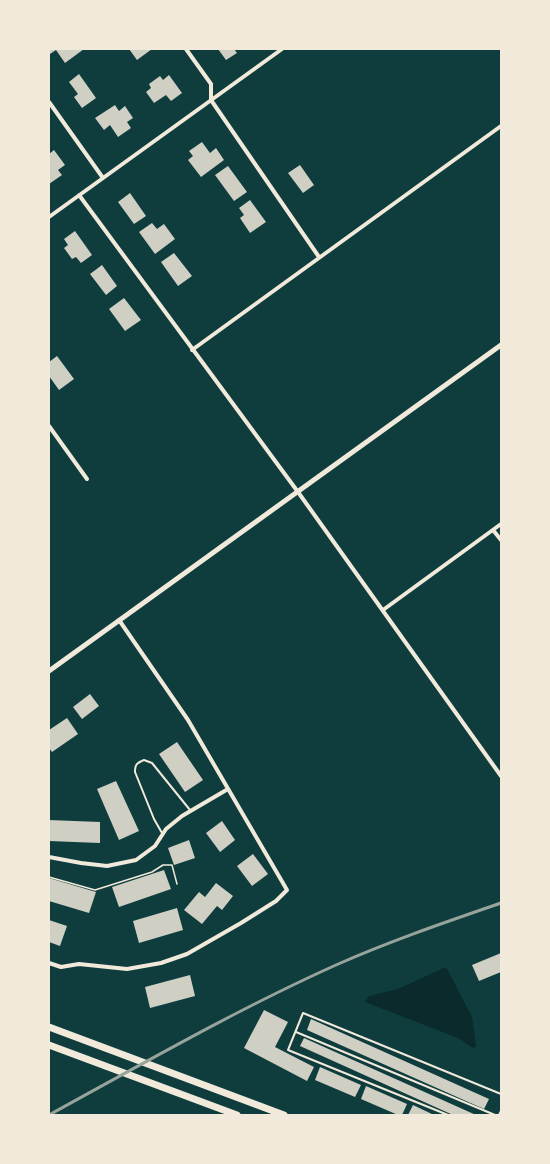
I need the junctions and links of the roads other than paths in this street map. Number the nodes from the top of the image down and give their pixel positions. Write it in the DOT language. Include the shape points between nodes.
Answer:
graph roads {
  1 [pos="186,49"];
  2 [pos="282,49"];
  3 [pos="211,100"];
  4 [pos="49,102"];
  5 [pos="501,126"];
  6 [pos="103,178"];
  7 [pos="79,195"];
  8 [pos="49,217"];
  9 [pos="319,257"];
  10 [pos="501,345"];
  11 [pos="192,350"];
  12 [pos="49,426"];
  13 [pos="87,479"];
  14 [pos="298,492"];
  15 [pos="501,524"];
  16 [pos="493,530"];
  17 [pos="501,540"];
  18 [pos="383,610"];
  19 [pos="119,620"];
  20 [pos="49,671"];
  21 [pos="501,776"];
  22 [pos="228,789"];
  23 [pos="191,810"];
  24 [pos="163,834"];
  25 [pos="49,857"];
  26 [pos="49,963"];
  27 [pos="49,1027"];
  28 [pos="296,1032"];
  29 [pos="49,1045"];
  30 [pos="501,1094"];
  31 [pos="501,1111"];
  32 [pos="237,1115"];
  33 [pos="284,1115"];
  34 [pos="448,1115"];
  35 [pos="495,1115"];
  36 [pos="499,1115"];
  1 -- 3 [label="street" via="211,84"];
  2 -- 3 [label="street"];
  3 -- 6 [label="street"];
  3 -- 9 [label="street"];
  4 -- 6 [label="street"];
  5 -- 9 [label="street"];
  6 -- 7 [label="street"];
  7 -- 8 [label="street"];
  7 -- 11 [label="street"];
  9 -- 11 [label="street"];
  10 -- 14 [label="street"];
  11 -- 14 [label="street"];
  12 -- 13 [label="street"];
  14 -- 18 [label="street"];
  14 -- 19 [label="street"];
  15 -- 16 [label="street"];
  16 -- 17 [label="street"];
  16 -- 18 [label="street"];
  18 -- 21 [label="street"];
  19 -- 20 [label="street"];
  19 -- 22 [label="street" via="188,720"];
  22 -- 23 [label="street"];
  22 -- 26 [label="street" via="287,890 276,901 187,954 161,963 127,969 79,964 61,967"];
  23 -- 24 [label="street"];
  23 -- 24 [label="lane" via="152,764 144,760 137,763 135,772 154,819"];
  24 -- 25 [label="street" via="156,846 136,860 107,866"];
  27 -- 33 [label="highway"];
  28 -- 30 [label="lane" via="304,1013"];
  28 -- 34 [label="lane" via="288,1050"];
  28 -- 35 [label="lane"];
  29 -- 32 [label="highway"];
  31 -- 36 [label="lane"];
}
